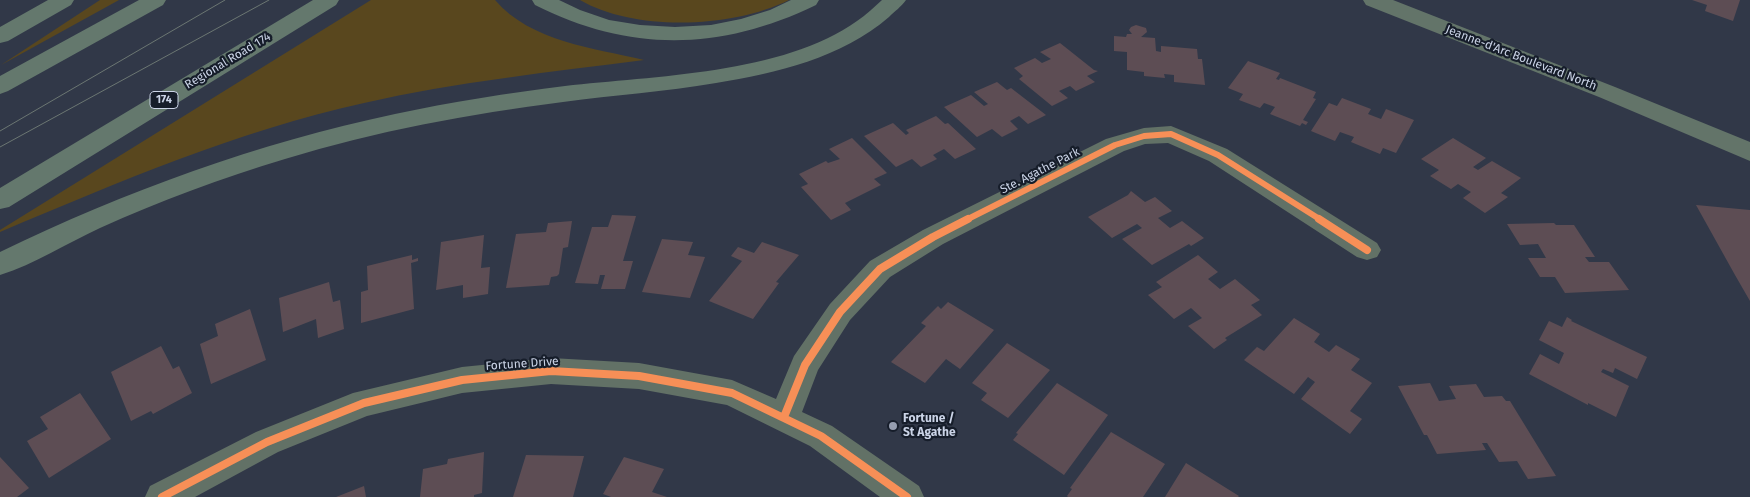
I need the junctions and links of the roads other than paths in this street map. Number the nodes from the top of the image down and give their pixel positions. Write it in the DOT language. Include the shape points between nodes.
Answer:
graph roads {
  1 [pos="63,0"];
  2 [pos="155,0"];
  3 [pos="328,0"];
  4 [pos="543,0"];
  5 [pos="808,0"];
  6 [pos="895,0"];
  7 [pos="1374,0"];
  8 [pos="0,36"];
  9 [pos="0,86"];
  10 [pos="1669,117"];
  11 [pos="1750,141"];
  12 [pos="1750,152"];
  13 [pos="0,200"];
  14 [pos="1367,250"];
  15 [pos="0,264"];
  16 [pos="784,417"];
  17 [pos="162,497"];
  18 [pos="907,497"];
  1 -- 8 [label="highway"];
  2 -- 9 [label="highway"];
  3 -- 13 [label="highway, Regional Road 174 / 174"];
  4 -- 5 [label="highway" via="563,12 591,22 634,32 682,34 727,29 767,18"];
  6 -- 15 [label="highway" via="863,29 836,44 789,60 693,79 449,111 373,127 223,168 151,194"];
  7 -- 10 [label="main road, Jeanne-d'Arc Boulevard North"];
  10 -- 11 [label="main road, Jeanne-d'Arc Boulevard North"];
  10 -- 12 [label="main road, Jeanne-d'Arc Boulevard North"];
  14 -- 16 [label="street, Ste. Agathe Park" via="1218,155 1171,134 1144,136 1115,145 933,237 880,269 840,312 805,365"];
  16 -- 17 [label="street, Fortune Drive" via="732,393 638,376 551,371 462,380 364,403 267,442"];
  16 -- 18 [label="street, Fortune Drive" via="821,436"];
}
